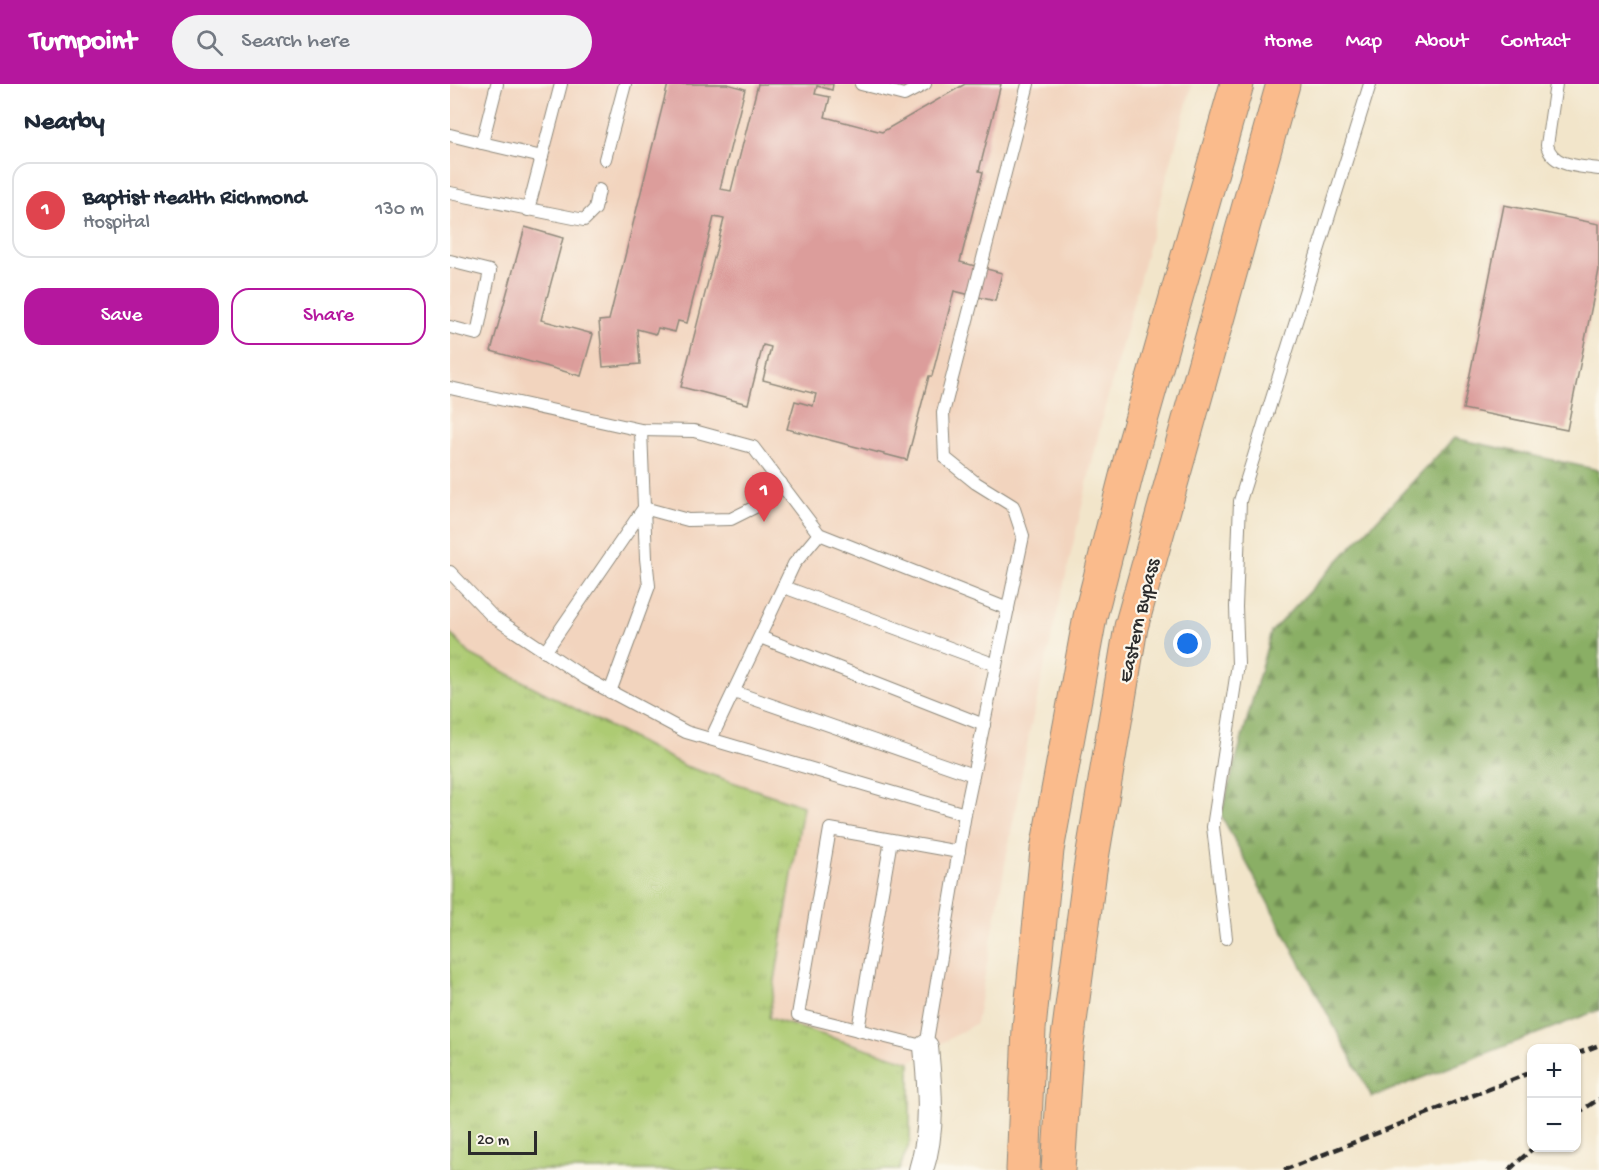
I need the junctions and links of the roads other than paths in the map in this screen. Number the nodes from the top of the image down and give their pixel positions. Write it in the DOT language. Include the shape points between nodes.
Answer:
graph roads {
  1 [pos="497,84"];
  2 [pos="561,84"];
  3 [pos="625,84"];
  4 [pos="861,84"];
  5 [pos="926,84"];
  6 [pos="1028,84"];
  7 [pos="1237,84"];
  8 [pos="1283,84"];
  9 [pos="1370,84"];
  10 [pos="1556,84"];
  11 [pos="450,135"];
  12 [pos="482,143"];
  13 [pos="542,157"];
  14 [pos="605,159"];
  15 [pos="1599,169"];
  16 [pos="599,190"];
  17 [pos="450,193"];
  18 [pos="528,210"];
  19 [pos="450,261"];
  20 [pos="450,327"];
  21 [pos="450,388"];
  22 [pos="641,430"];
  23 [pos="781,483"];
  24 [pos="644,508"];
  25 [pos="819,534"];
  26 [pos="450,572"];
  27 [pos="784,587"];
  28 [pos="1008,609"];
  29 [pos="760,637"];
  30 [pos="545,652"];
  31 [pos="996,665"];
  32 [pos="610,692"];
  33 [pos="734,692"];
  34 [pos="984,725"];
  35 [pos="711,740"];
  36 [pos="973,775"];
  37 [pos="965,814"];
  38 [pos="891,840"];
  39 [pos="959,852"];
  40 [pos="1226,938"];
  41 [pos="858,1030"];
  42 [pos="926,1047"];
  43 [pos="921,1170"];
  44 [pos="1023,1170"];
  45 [pos="1058,1170"];
  1 -- 12 [label="lane"];
  2 -- 13 [label="lane"];
  3 -- 14 [label="lane"];
  4 -- 5 [label="lane" via="904,95"];
  6 -- 28 [label="lane" via="944,413 945,458 1013,506 1023,536"];
  7 -- 44 [label="main road" via="1134,446 1090,617 1047,850 1029,1029"];
  8 -- 45 [label="main road, Eastern Bypass" via="1131,627 1090,870 1066,1052"];
  9 -- 40 [label="lane" via="1240,501 1238,664 1213,827"];
  10 -- 15 [label="lane" via="1549,153 1554,160"];
  11 -- 12 [label="lane"];
  12 -- 13 [label="lane"];
  13 -- 18 [label="lane"];
  16 -- 18 [label="lane" via="595,209 584,220"];
  17 -- 18 [label="lane"];
  19 -- 20 [label="lane" via="490,271 477,334"];
  21 -- 22 [label="lane"];
  22 -- 23 [label="lane" via="694,431 753,447"];
  22 -- 24 [label="lane"];
  23 -- 24 [label="lane" via="765,502 731,519 688,520"];
  23 -- 25 [label="lane"];
  24 -- 30 [label="lane"];
  24 -- 32 [label="lane" via="649,586"];
  25 -- 27 [label="lane" via="794,564"];
  25 -- 28 [label="lane"];
  26 -- 30 [label="lane" via="492,616"];
  27 -- 29 [label="lane"];
  27 -- 31 [label="lane"];
  28 -- 31 [label="lane"];
  29 -- 33 [label="lane"];
  29 -- 34 [label="lane"];
  30 -- 32 [label="lane"];
  31 -- 34 [label="lane"];
  32 -- 35 [label="lane" via="686,732"];
  33 -- 35 [label="lane"];
  33 -- 36 [label="lane"];
  34 -- 36 [label="lane"];
  35 -- 37 [label="lane"];
  36 -- 37 [label="lane"];
  37 -- 39 [label="lane"];
  38 -- 39 [label="lane"];
  38 -- 41 [label="lane"];
  38 -- 41 [label="lane" via="830,829 798,1015"];
  39 -- 42 [label="lane"];
  41 -- 42 [label="lane"];
  42 -- 43 [label="street" via="930,1111"];
}
